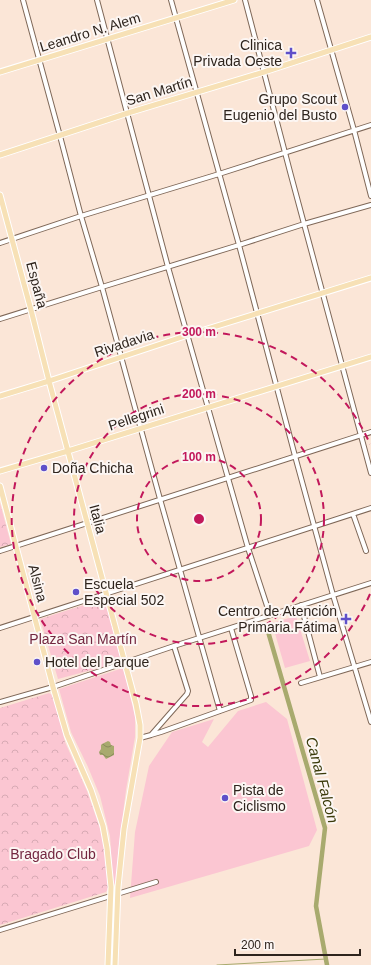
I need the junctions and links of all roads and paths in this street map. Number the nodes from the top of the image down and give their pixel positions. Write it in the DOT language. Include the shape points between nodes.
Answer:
graph roads {
  1 [pos="23,0"];
  2 [pos="97,0"];
  3 [pos="171,0"];
  4 [pos="234,0"];
  5 [pos="245,0"];
  6 [pos="316,0"];
  7 [pos="176,18"];
  8 [pos="371,37"];
  9 [pos="107,39"];
  10 [pos="331,50"];
  11 [pos="39,60"];
  12 [pos="0,72"];
  13 [pos="264,72"];
  14 [pos="197,92"];
  15 [pos="128,113"];
  16 [pos="371,125"];
  17 [pos="354,130"];
  18 [pos="60,136"];
  19 [pos="286,152"];
  20 [pos="0,155"];
  21 [pos="219,174"];
  22 [pos="0,195"];
  23 [pos="149,195"];
  24 [pos="371,196"];
  25 [pos="371,204"];
  26 [pos="81,216"];
  27 [pos="304,224"];
  28 [pos="12,239"];
  29 [pos="0,243"];
  30 [pos="239,245"];
  31 [pos="168,267"];
  32 [pos="371,278"];
  33 [pos="102,287"];
  34 [pos="323,294"];
  35 [pos="31,310"];
  36 [pos="257,314"];
  37 [pos="0,319"];
  38 [pos="188,335"];
  39 [pos="120,357"];
  40 [pos="371,357"];
  41 [pos="343,366"];
  42 [pos="49,381"];
  43 [pos="276,386"];
  44 [pos="0,396"];
  45 [pos="208,407"];
  46 [pos="140,428"];
  47 [pos="371,432"];
  48 [pos="361,435"];
  49 [pos="68,451"];
  50 [pos="295,456"];
  51 [pos="0,471"];
  52 [pos="371,473"];
  53 [pos="228,478"];
  54 [pos="0,486"];
  55 [pos="160,499"];
  56 [pos="371,508"];
  57 [pos="353,514"];
  58 [pos="87,523"];
  59 [pos="315,526"];
  60 [pos="16,546"];
  61 [pos="248,548"];
  62 [pos="0,551"];
  63 [pos="366,551"];
  64 [pos="180,570"];
  65 [pos="371,583"];
  66 [pos="106,594"];
  67 [pos="334,595"];
  68 [pos="301,606"];
  69 [pos="270,615"];
  70 [pos="35,618"];
  71 [pos="0,628"];
  72 [pos="231,628"];
  73 [pos="199,638"];
  74 [pos="174,646"];
  75 [pos="371,662"];
  76 [pos="124,663"];
  77 [pos="354,667"];
  78 [pos="320,677"];
  79 [pos="301,683"];
  80 [pos="53,686"];
  81 [pos="0,702"];
  82 [pos="220,711"];
  83 [pos="371,722"];
  84 [pos="151,735"];
  85 [pos="140,738"];
  86 [pos="156,882"];
  87 [pos="118,893"];
  88 [pos="111,895"];
  89 [pos="0,930"];
  90 [pos="108,965"];
  91 [pos="115,965"];
  1 -- 11 [label="street"];
  2 -- 9 [label="street"];
  3 -- 7 [label="street"];
  4 -- 7 [label="main road, Leandro N. Alem"];
  5 -- 13 [label="street"];
  6 -- 10 [label="street"];
  7 -- 9 [label="main road, Leandro N. Alem"];
  7 -- 14 [label="street"];
  8 -- 10 [label="main road, San Martín"];
  9 -- 11 [label="main road, Leandro N. Alem"];
  9 -- 15 [label="street"];
  10 -- 13 [label="main road, San Martín"];
  10 -- 17 [label="street"];
  11 -- 12 [label="main road, Leandro N. Alem"];
  11 -- 18 [label="street"];
  13 -- 14 [label="main road, San Martín"];
  13 -- 19 [label="street"];
  14 -- 15 [label="main road, San Martín"];
  14 -- 21 [label="street"];
  15 -- 18 [label="main road, San Martín"];
  15 -- 23 [label="street"];
  16 -- 17 [label="street"];
  17 -- 19 [label="street"];
  17 -- 24 [label="street"];
  18 -- 20 [label="main road, San Martín"];
  18 -- 26 [label="street"];
  19 -- 21 [label="street"];
  19 -- 27 [label="street"];
  21 -- 23 [label="street"];
  21 -- 30 [label="street"];
  22 -- 28 [label="main road, España"];
  23 -- 26 [label="street"];
  23 -- 31 [label="street"];
  25 -- 27 [label="street"];
  26 -- 28 [label="street"];
  26 -- 33 [label="street"];
  27 -- 30 [label="street"];
  27 -- 34 [label="street"];
  28 -- 29 [label="street"];
  28 -- 35 [label="main road, España"];
  30 -- 31 [label="street"];
  30 -- 36 [label="street"];
  31 -- 33 [label="street"];
  31 -- 38 [label="street"];
  32 -- 34 [label="main road, Rivadavia"];
  33 -- 35 [label="street"];
  33 -- 39 [label="street"];
  34 -- 36 [label="main road, Rivadavia"];
  34 -- 41 [label="street"];
  35 -- 37 [label="street"];
  35 -- 42 [label="main road, España"];
  36 -- 38 [label="main road, Rivadavia"];
  36 -- 43 [label="street"];
  38 -- 39 [label="main road, Rivadavia"];
  38 -- 45 [label="street"];
  39 -- 42 [label="main road, Rivadavia"];
  39 -- 46 [label="street"];
  40 -- 41 [label="main road, Pellegrini"];
  41 -- 43 [label="main road, Pellegrini"];
  41 -- 48 [label="street"];
  42 -- 44 [label="main road, Rivadavia"];
  42 -- 49 [label="main road, Italia"];
  43 -- 45 [label="main road, Pellegrini"];
  43 -- 50 [label="street"];
  45 -- 46 [label="main road, Pellegrini"];
  45 -- 53 [label="street"];
  46 -- 49 [label="main road, Pellegrini"];
  46 -- 55 [label="street"];
  47 -- 48 [label="street"];
  48 -- 50 [label="street"];
  48 -- 52 [label="street"];
  49 -- 51 [label="main road, Pellegrini"];
  49 -- 58 [label="main road, Italia"];
  50 -- 53 [label="street"];
  50 -- 59 [label="street"];
  53 -- 55 [label="street"];
  53 -- 61 [label="street"];
  54 -- 60 [label="main road, Alsina"];
  55 -- 58 [label="street"];
  55 -- 64 [label="street"];
  56 -- 57 [label="street"];
  57 -- 59 [label="street"];
  57 -- 63 [label="street"];
  58 -- 60 [label="street"];
  58 -- 66 [label="main road, Italia"];
  59 -- 61 [label="street"];
  59 -- 67 [label="street"];
  60 -- 62 [label="street"];
  60 -- 70 [label="main road, Alsina"];
  61 -- 64 [label="street"];
  61 -- 69 [label="street"];
  64 -- 66 [label="street"];
  64 -- 73 [label="street"];
  65 -- 67 [label="street"];
  66 -- 70 [label="street"];
  66 -- 76 [label="main road, Italia"];
  67 -- 68 [label="street"];
  67 -- 77 [label="street"];
  68 -- 69 [label="street"];
  68 -- 78 [label="street"];
  69 -- 72 [label="street"];
  70 -- 71 [label="street"];
  70 -- 80 [label="main road, Alsina"];
  72 -- 73 [label="street"];
  72 -- 82 [label="street" via="251,700"];
  73 -- 74 [label="street"];
  73 -- 82 [label="street"];
  74 -- 76 [label="street"];
  74 -- 84 [label="street" via="188,691"];
  75 -- 77 [label="street"];
  76 -- 80 [label="street"];
  76 -- 85 [label="main road, Italia" via="137,709"];
  77 -- 78 [label="street"];
  77 -- 83 [label="street"];
  78 -- 79 [label="street"];
  80 -- 81 [label="street"];
  80 -- 88 [label="main road, Alsina" via="67,735 103,826"];
  82 -- 84 [label="street"];
  84 -- 85 [label="street"];
  85 -- 87 [label="main road, Italia" via="124,829"];
  86 -- 87 [label="street"];
  87 -- 88 [label="street"];
  87 -- 91 [label="main road, Italia"];
  88 -- 89 [label="street"];
  88 -- 90 [label="main road, Alsina"];
}
